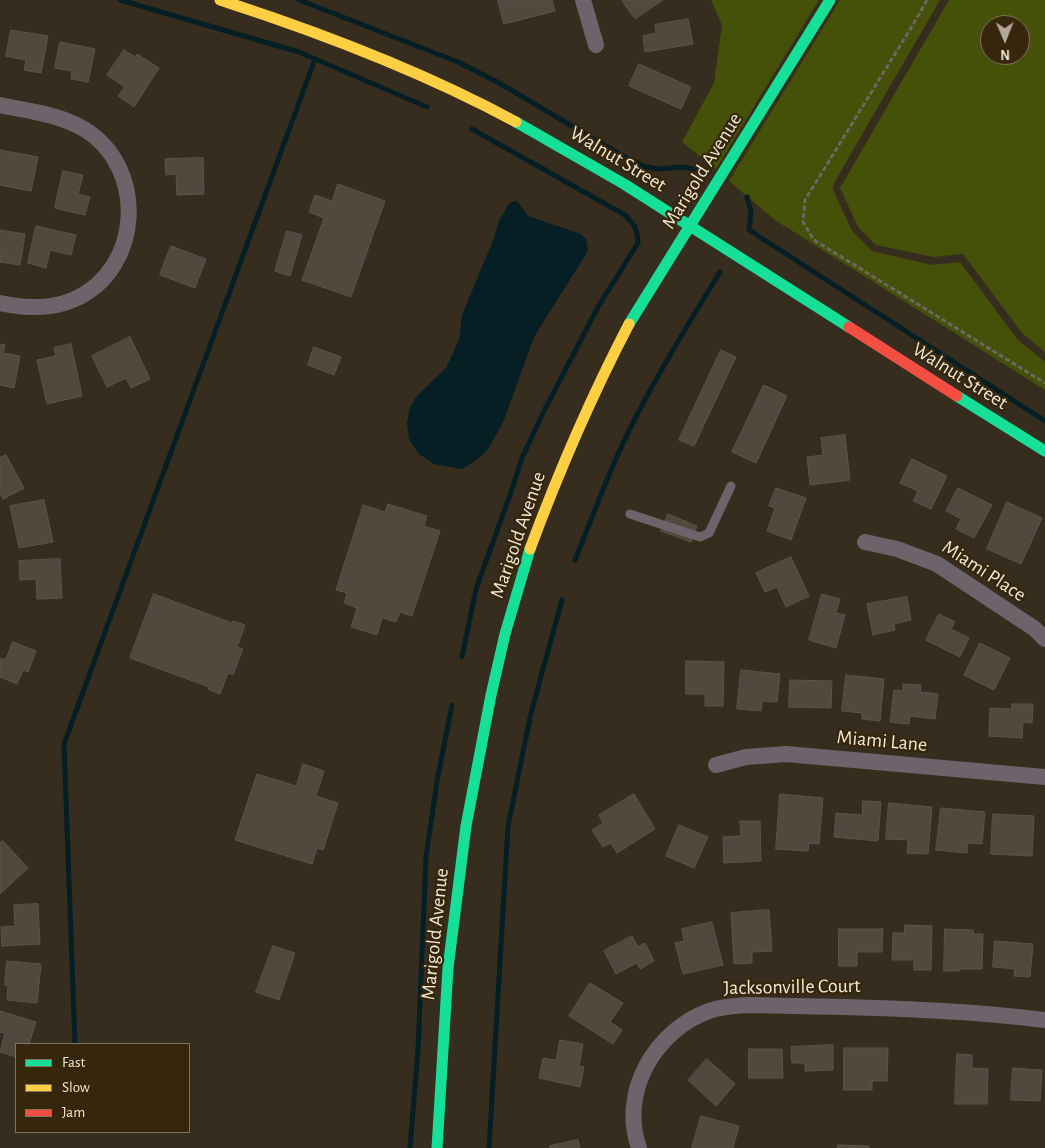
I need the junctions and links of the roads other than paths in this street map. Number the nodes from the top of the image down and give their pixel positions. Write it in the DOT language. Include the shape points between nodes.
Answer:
graph roads {
  1 [pos="220,0"];
  2 [pos="583,0"];
  3 [pos="830,0"];
  4 [pos="596,45"];
  5 [pos="0,105"];
  6 [pos="691,226"];
  7 [pos="0,303"];
  8 [pos="1045,452"];
  9 [pos="731,486"];
  10 [pos="630,514"];
  11 [pos="865,542"];
  12 [pos="1045,638"];
  13 [pos="716,765"];
  14 [pos="1045,777"];
  15 [pos="1045,1020"];
  16 [pos="437,1148"];
  17 [pos="639,1148"];
  1 -- 6 [label="main road, Walnut Street" via="344,44 466,96 567,150"];
  2 -- 4 [label="street"];
  3 -- 6 [label="main road, Marigold Avenue"];
  5 -- 7 [label="street" via="69,121 100,141 112,155 127,191 129,225 119,257 106,275 82,295 55,305 36,307"];
  6 -- 8 [label="main road, Walnut Street"];
  6 -- 16 [label="main road, Marigold Avenue" via="635,313 576,433 527,558 505,634 484,724 466,826 448,968"];
  9 -- 10 [label="lane" via="709,533 700,537"];
  11 -- 12 [label="street, Miami Place" via="897,549 937,564"];
  13 -- 14 [label="street, Miami Lane" via="786,754"];
  15 -- 17 [label="street, Jacksonville Court" via="904,1009 748,1005 711,1010 673,1032 645,1066 634,1110"];
}
